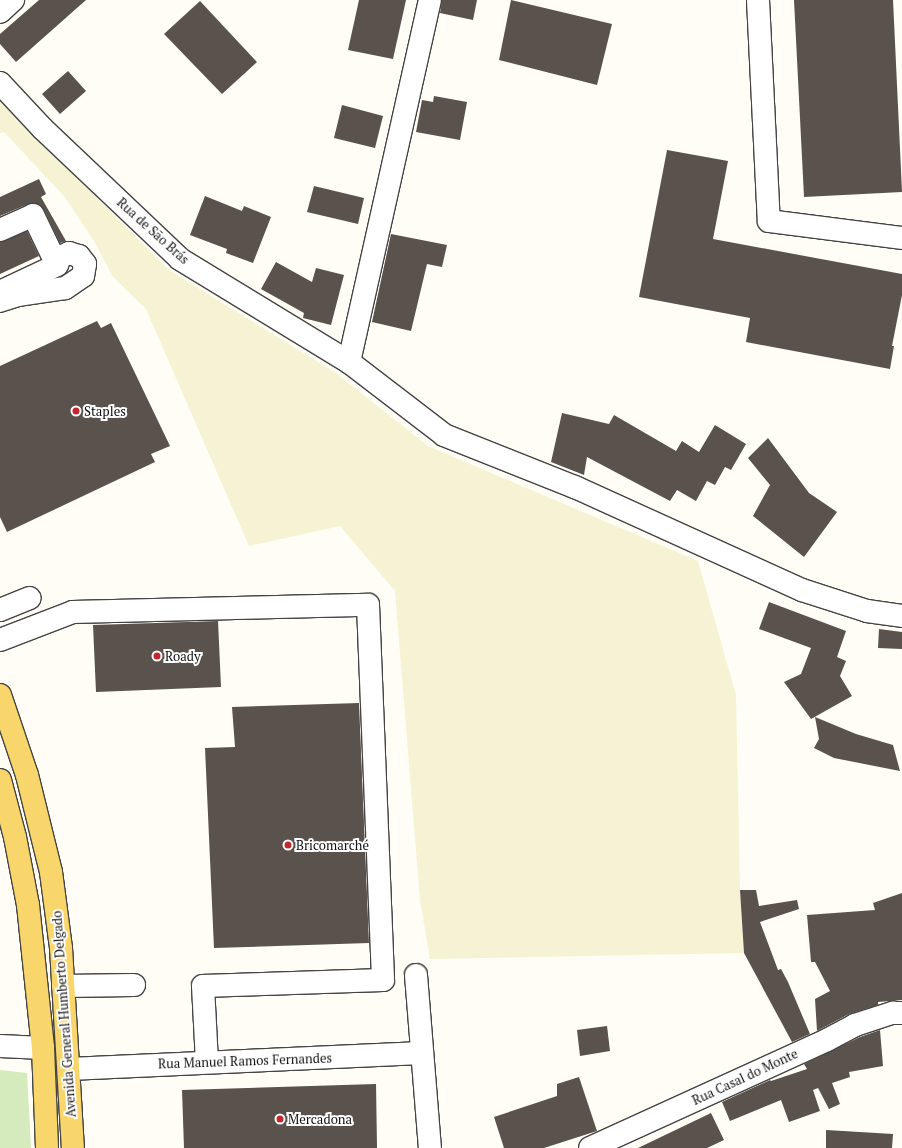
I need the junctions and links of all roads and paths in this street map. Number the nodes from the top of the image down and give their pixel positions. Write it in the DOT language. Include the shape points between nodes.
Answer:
graph roads {
  1 [pos="12,0"];
  2 [pos="430,0"];
  3 [pos="758,0"];
  4 [pos="0,12"];
  5 [pos="0,83"];
  6 [pos="0,230"];
  7 [pos="902,238"];
  8 [pos="57,265"];
  9 [pos="0,292"];
  10 [pos="0,301"];
  11 [pos="349,362"];
  12 [pos="30,598"];
  13 [pos="0,610"];
  14 [pos="902,616"];
  15 [pos="0,640"];
  16 [pos="0,695"];
  17 [pos="0,780"];
  18 [pos="4,811"];
  19 [pos="416,975"];
  20 [pos="134,985"];
  21 [pos="63,986"];
  22 [pos="902,1013"];
  23 [pos="0,1046"];
  24 [pos="43,1048"];
  25 [pos="422,1053"];
  26 [pos="207,1062"];
  27 [pos="69,1069"];
  28 [pos="47,1148"];
  29 [pos="73,1148"];
  30 [pos="430,1148"];
  31 [pos="590,1148"];
  1 -- 4 [label="street"];
  2 -- 11 [label="street"];
  3 -- 7 [label="street" via="769,221"];
  5 -- 11 [label="street, Rua de São Brás" via="42,128 180,259"];
  6 -- 8 [label="street" via="33,215"];
  8 -- 9 [label="street"];
  8 -- 10 [label="street" via="60,257 69,253 79,256 85,264 83,276 65,288 18,295"];
  11 -- 14 [label="street, Rua de São Brás" via="444,435 575,487 802,590 867,611"];
  12 -- 13 [label="street"];
  15 -- 26 [label="street" via="73,612 368,605 383,980 203,986"];
  16 -- 21 [label="main road, Avenida General Humberto Delgado" via="31,789 51,872"];
  17 -- 18 [label="main road, Avenida General Humberto Delgado"];
  18 -- 24 [label="main road, Avenida General Humberto Delgado" via="28,905"];
  19 -- 25 [label="street"];
  20 -- 21 [label="street"];
  21 -- 27 [label="main road, Avenida General Humberto Delgado"];
  22 -- 31 [label="street, Rua Casal do Monte" via="893,1013 855,1026"];
  23 -- 24 [label="street"];
  24 -- 28 [label="main road, Avenida General Humberto Delgado"];
  25 -- 26 [label="street, Rua Manuel Ramos Fernandes"];
  25 -- 30 [label="street"];
  26 -- 27 [label="street, Rua Manuel Ramos Fernandes"];
  27 -- 29 [label="main road, Avenida General Humberto Delgado"];
}
